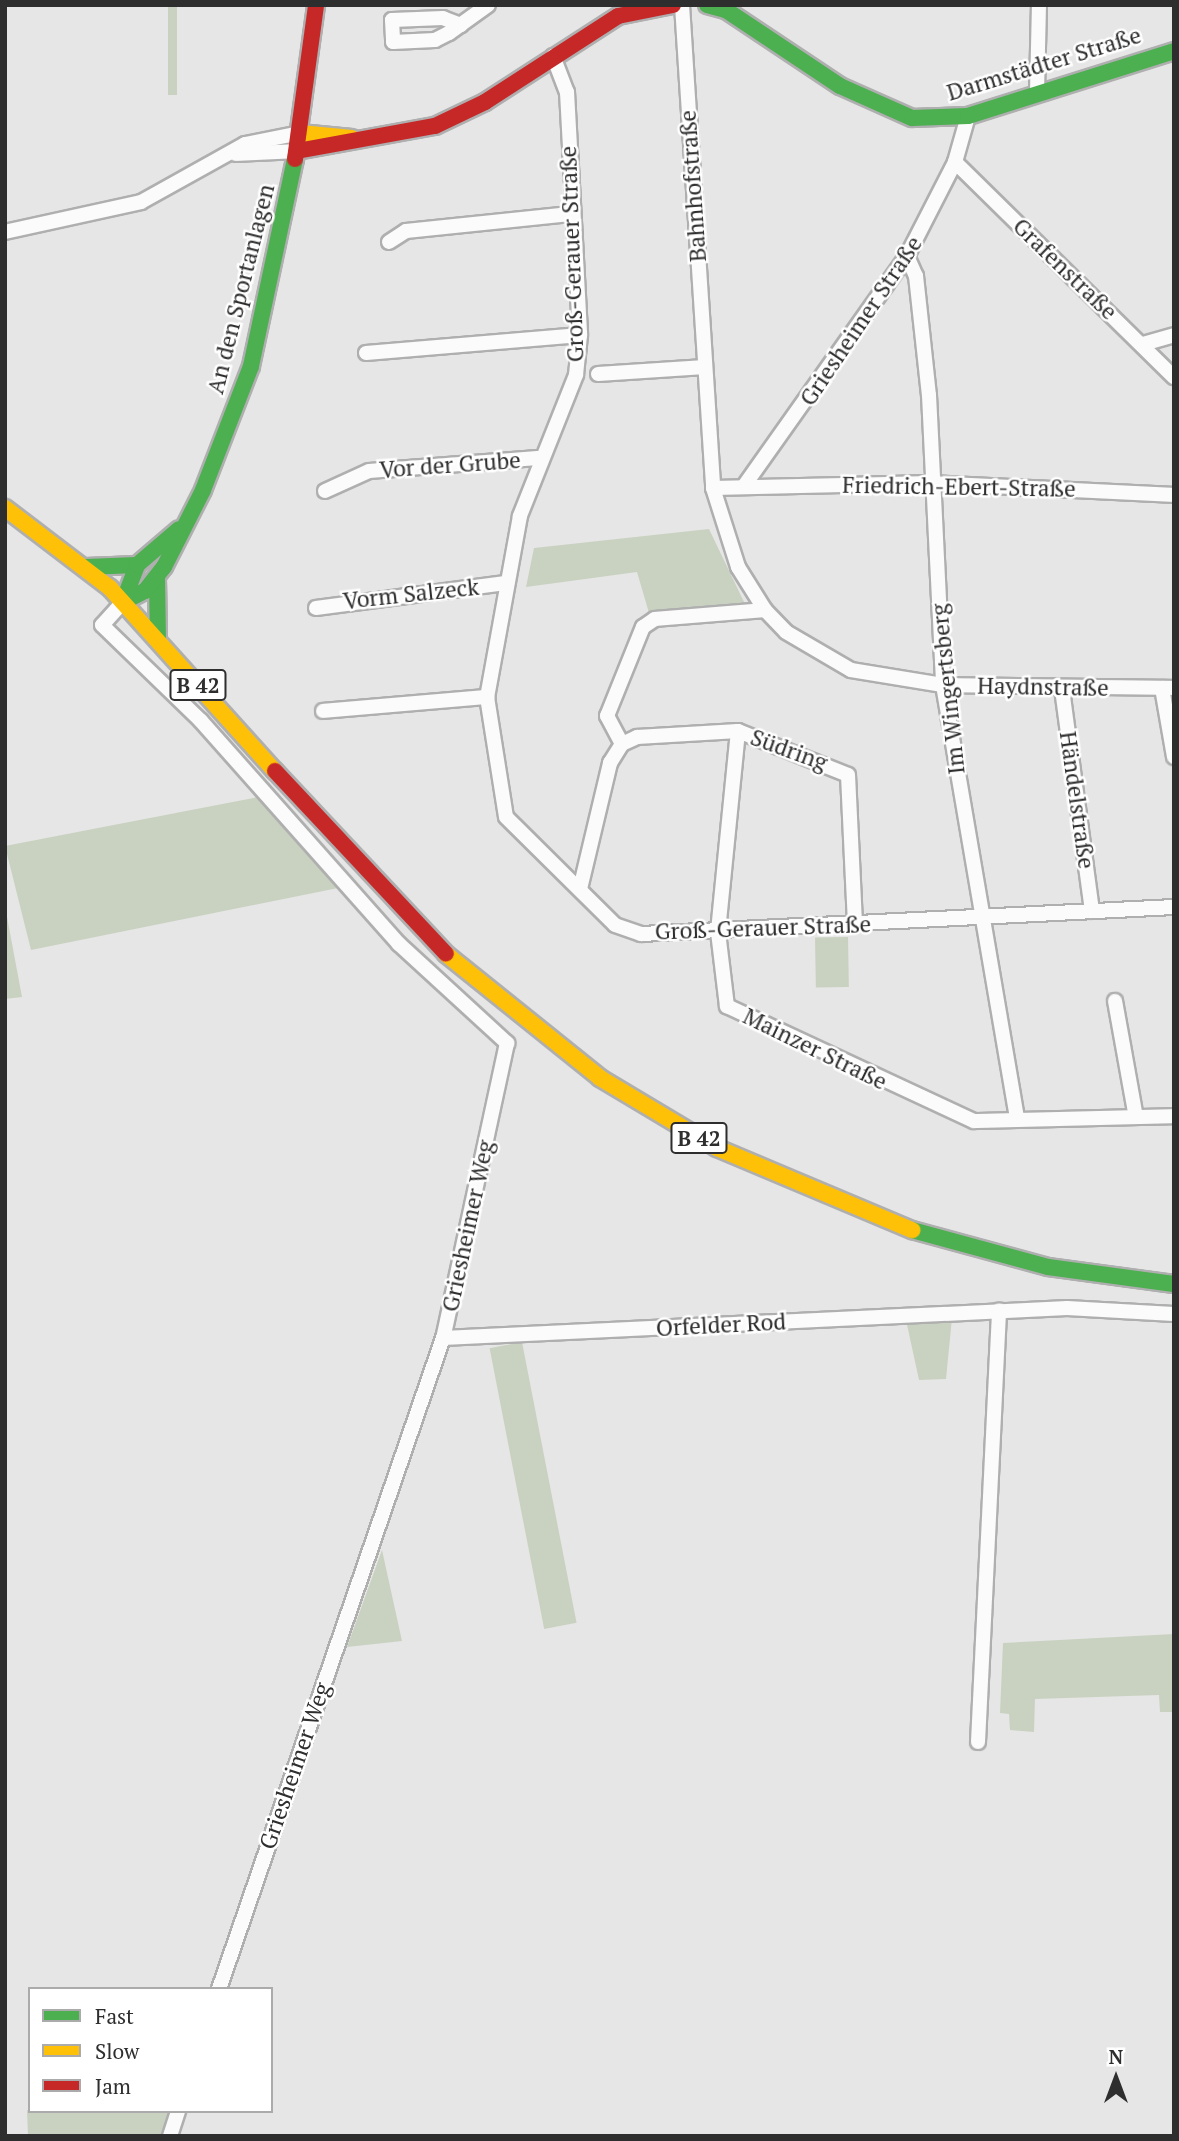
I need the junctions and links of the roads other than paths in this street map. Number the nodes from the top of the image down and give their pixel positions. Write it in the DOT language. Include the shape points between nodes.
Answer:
graph roads {
  1 [pos="316,5"];
  2 [pos="488,5"];
  3 [pos="673,5"];
  4 [pos="682,5"];
  5 [pos="706,5"];
  6 [pos="1040,5"];
  7 [pos="460,25"];
  8 [pos="1174,51"];
  9 [pos="553,56"];
  10 [pos="1037,92"];
  11 [pos="968,116"];
  12 [pos="300,133"];
  13 [pos="381,139"];
  14 [pos="297,151"];
  15 [pos="221,157"];
  16 [pos="956,162"];
  17 [pos="570,214"];
  18 [pos="5,232"];
  19 [pos="389,242"];
  20 [pos="907,256"];
  21 [pos="580,335"];
  22 [pos="1174,335"];
  23 [pos="1143,344"];
  24 [pos="366,353"];
  25 [pos="705,367"];
  26 [pos="598,374"];
  27 [pos="1174,377"];
  28 [pos="538,458"];
  29 [pos="932,483"];
  30 [pos="744,486"];
  31 [pos="713,488"];
  32 [pos="325,491"];
  33 [pos="1174,495"];
  34 [pos="5,508"];
  35 [pos="183,526"];
  36 [pos="137,565"];
  37 [pos="86,567"];
  38 [pos="157,579"];
  39 [pos="507,583"];
  40 [pos="124,602"];
  41 [pos="316,608"];
  42 [pos="765,610"];
  43 [pos="158,641"];
  44 [pos="943,685"];
  45 [pos="1168,688"];
  46 [pos="1062,689"];
  47 [pos="487,697"];
  48 [pos="323,711"];
  49 [pos="738,732"];
  50 [pos="622,744"];
  51 [pos="1174,757"];
  52 [pos="580,889"];
  53 [pos="1174,907"];
  54 [pos="1092,911"];
  55 [pos="979,919"];
  56 [pos="855,925"];
  57 [pos="718,932"];
  58 [pos="1115,1001"];
  59 [pos="1135,1112"];
  60 [pos="1174,1116"];
  61 [pos="1017,1119"];
  62 [pos="1174,1284"];
  63 [pos="999,1311"];
  64 [pos="1174,1314"];
  65 [pos="443,1338"];
  66 [pos="978,1742"];
  67 [pos="220,1987"];
  68 [pos="177,2113"];
  69 [pos="170,2136"];
  1 -- 12 [label="main road, An den Sportanlagen"];
  2 -- 7 [label="street"];
  3 -- 9 [label="main road" via="618,16"];
  4 -- 25 [label="street, Bahnhofstraße"];
  5 -- 11 [label="main road, Darmstädter Straße" via="726,10 840,86 902,115"];
  6 -- 10 [label="street"];
  8 -- 10 [label="main road, Darmstädter Straße"];
  9 -- 13 [label="main road" via="455,118"];
  9 -- 17 [label="street, Groß-Gerauer Straße" via="567,92"];
  10 -- 11 [label="main road, Darmstädter Straße"];
  11 -- 16 [label="street, Griesheimer Straße"];
  12 -- 13 [label="main road"];
  12 -- 14 [label="main road, An den Sportanlagen"];
  12 -- 15 [label="street" via="271,135"];
  13 -- 14 [label="main road"];
  14 -- 15 [label="street"];
  14 -- 35 [label="main road, An den Sportanlagen" via="251,366 228,433"];
  15 -- 18 [label="street" via="142,202"];
  16 -- 20 [label="street, Griesheimer Straße"];
  16 -- 23 [label="street, Grafenstraße"];
  17 -- 19 [label="street" via="406,231"];
  17 -- 21 [label="street, Groß-Gerauer Straße"];
  20 -- 29 [label="street, Im Wingertsberg" via="920,310"];
  20 -- 30 [label="street, Griesheimer Straße"];
  21 -- 24 [label="street"];
  21 -- 28 [label="street, Groß-Gerauer Straße" via="576,375"];
  22 -- 23 [label="street"];
  23 -- 27 [label="street, Grafenstraße"];
  25 -- 26 [label="street"];
  25 -- 31 [label="street, Bahnhofstraße"];
  28 -- 32 [label="street, Vor der Grube" via="369,471"];
  28 -- 39 [label="street, Groß-Gerauer Straße"];
  29 -- 30 [label="street, Friedrich-Ebert-Straße"];
  29 -- 33 [label="street, Friedrich-Ebert-Straße"];
  29 -- 44 [label="street, Im Wingertsberg"];
  30 -- 31 [label="street"];
  31 -- 42 [label="street, Haydnstraße" via="738,567"];
  34 -- 37 [label="main road, B 42"];
  35 -- 36 [label="main road"];
  35 -- 38 [label="main road, An den Sportanlagen"];
  36 -- 37 [label="main road"];
  36 -- 40 [label="main road"];
  37 -- 40 [label="main road, B 42"];
  38 -- 40 [label="main road"];
  38 -- 43 [label="main road"];
  39 -- 41 [label="street, Vorm Salzeck"];
  39 -- 47 [label="street, Groß-Gerauer Straße"];
  40 -- 43 [label="main road, B 42"];
  40 -- 65 [label="street, Griesheimer Weg" via="102,625 201,721 399,944 507,1043"];
  42 -- 44 [label="street, Haydnstraße" via="786,632 851,670"];
  42 -- 50 [label="street" via="655,619 643,627 607,716"];
  43 -- 62 [label="main road, B 42" via="424,937 526,1025 654,1113 783,1180 895,1225 1048,1267"];
  44 -- 46 [label="street, Haydnstraße"];
  44 -- 55 [label="street, Im Wingertsberg"];
  45 -- 46 [label="street, Haydnstraße"];
  45 -- 51 [label="street"];
  46 -- 54 [label="street, Händelstraße"];
  47 -- 48 [label="street"];
  47 -- 52 [label="street, Groß-Gerauer Straße" via="506,817"];
  49 -- 50 [label="street, Südring" via="637,737"];
  49 -- 56 [label="street, Südring" via="848,775"];
  49 -- 57 [label="street, Mainzer Straße"];
  50 -- 52 [label="street" via="610,763"];
  52 -- 57 [label="street, Groß-Gerauer Straße" via="615,925 640,934"];
  53 -- 54 [label="street, Groß-Gerauer Straße"];
  54 -- 55 [label="street, Groß-Gerauer Straße"];
  55 -- 56 [label="street, Groß-Gerauer Straße"];
  55 -- 61 [label="street, Im Wingertsberg"];
  56 -- 57 [label="street, Groß-Gerauer Straße"];
  57 -- 61 [label="street, Mainzer Straße" via="727,1006 941,1111 974,1121"];
  58 -- 59 [label="street"];
  59 -- 60 [label="street, Mainzer Straße"];
  59 -- 61 [label="street, Mainzer Straße"];
  63 -- 64 [label="street, Orfelder Rod" via="1098,1307"];
  63 -- 65 [label="street, Orfelder Rod"];
  63 -- 66 [label="street"];
  65 -- 67 [label="street, Griesheimer Weg"];
  68 -- 69 [label="street"];
}
